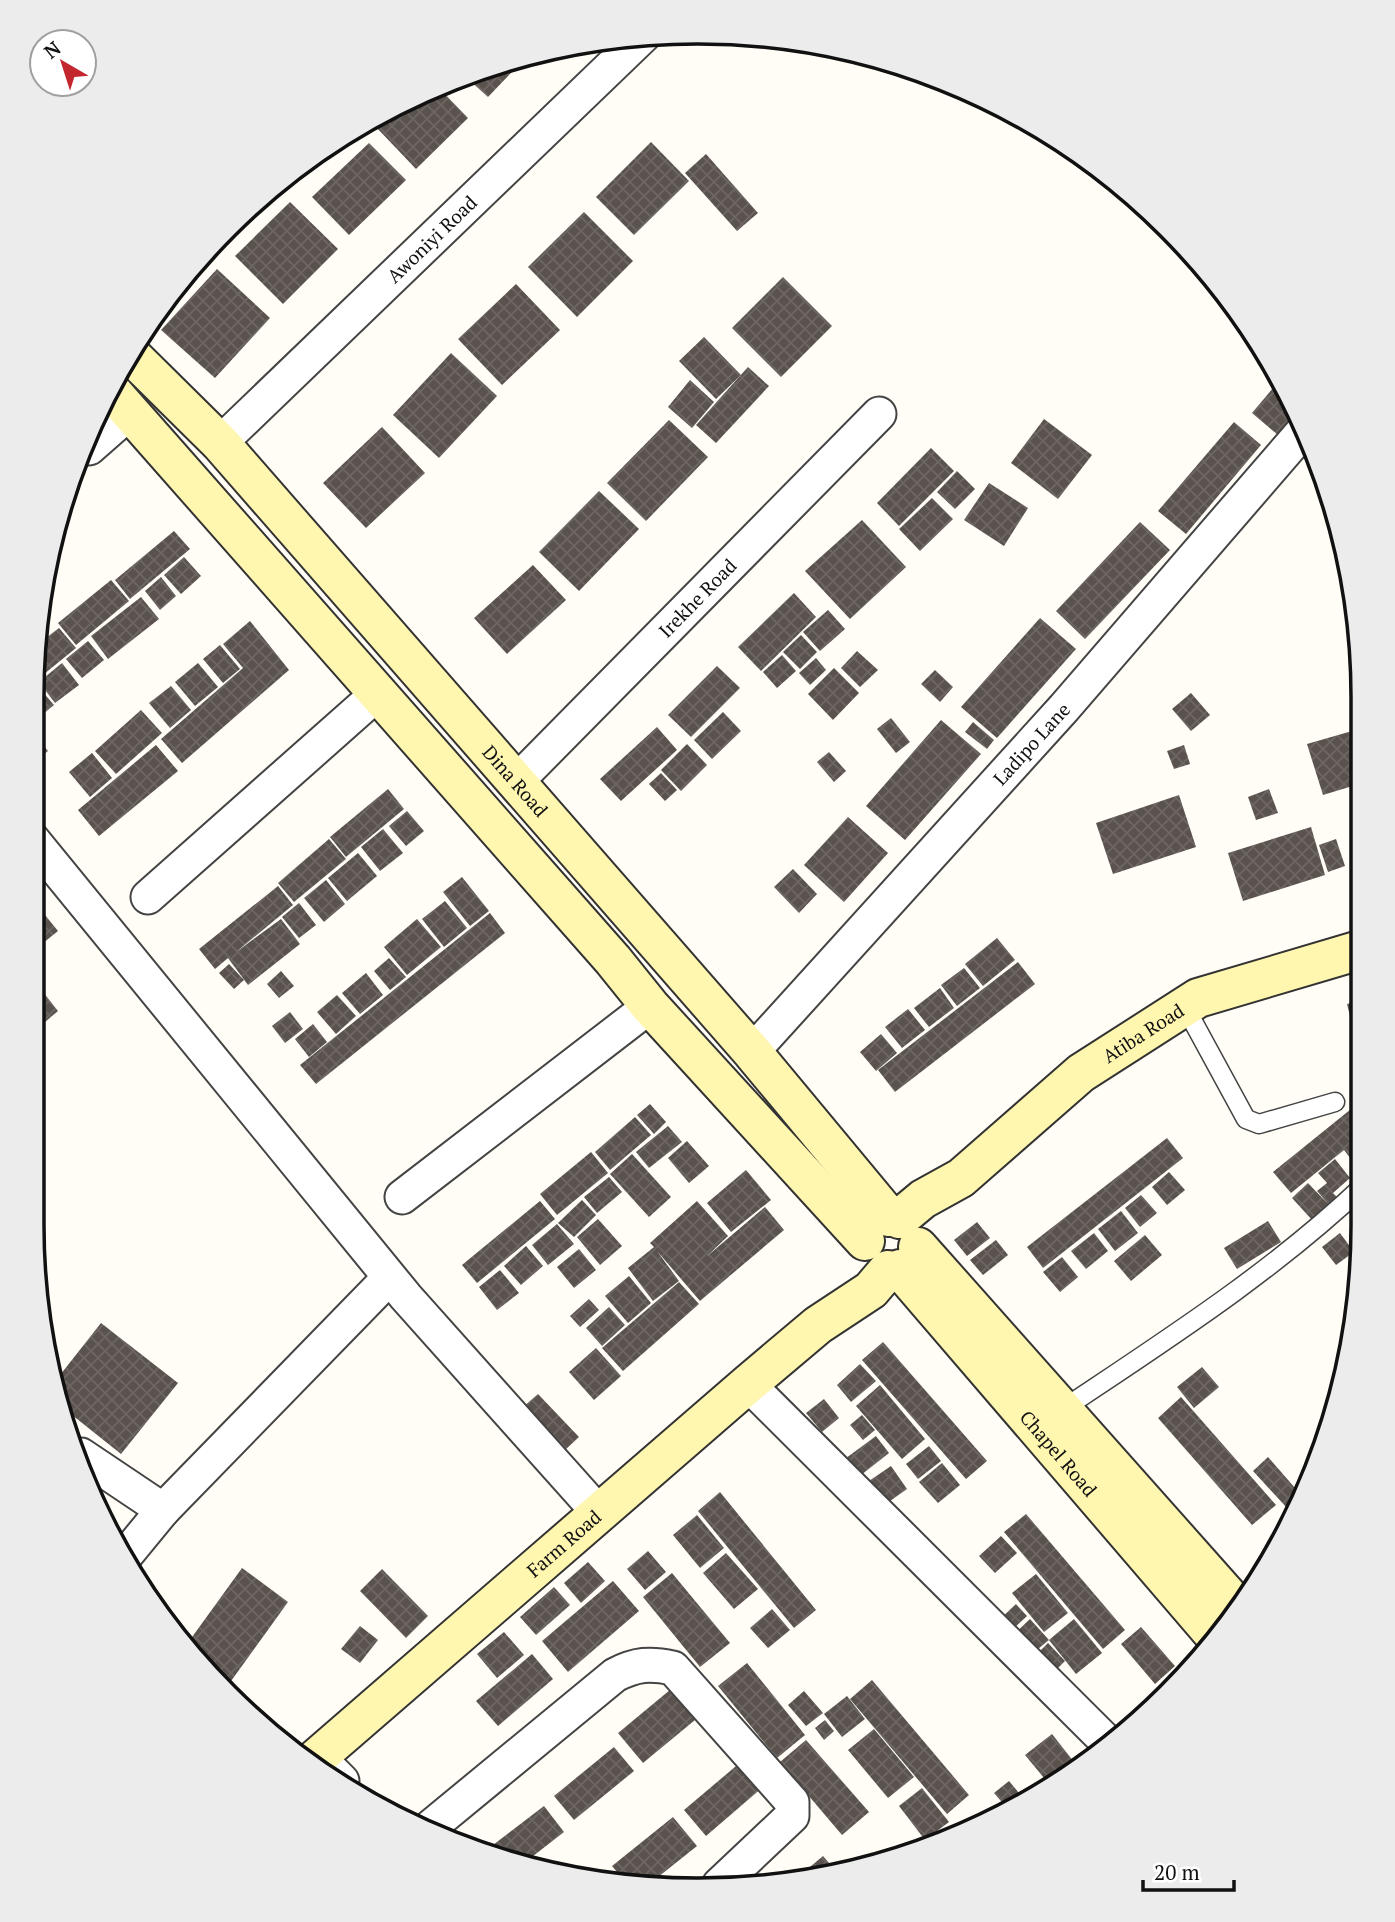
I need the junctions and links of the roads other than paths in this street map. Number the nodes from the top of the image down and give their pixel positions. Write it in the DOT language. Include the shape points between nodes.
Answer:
graph roads {
  1 [pos="631,47"];
  2 [pos="137,361"];
  3 [pos="122,403"];
  4 [pos="879,414"];
  5 [pos="101,431"];
  6 [pos="1297,438"];
  7 [pos="220,443"];
  8 [pos="377,694"];
  9 [pos="517,781"];
  10 [pos="44,854"];
  11 [pos="148,897"];
  12 [pos="1351,953"];
  13 [pos="650,1006"];
  14 [pos="1185,1007"];
  15 [pos="752,1052"];
  16 [pos="1335,1102"];
  17 [pos="402,1197"];
  18 [pos="1351,1197"];
  19 [pos="893,1244"];
  20 [pos="389,1278"];
  21 [pos="748,1384"];
  22 [pos="1063,1409"];
  23 [pos="88,1460"];
  24 [pos="163,1510"];
  25 [pos="599,1513"];
  26 [pos="130,1550"];
  27 [pos="1232,1600"];
  28 [pos="1210,1630"];
  29 [pos="1102,1737"];
  30 [pos="327,1763"];
  31 [pos="435,1823"];
  32 [pos="727,1877"];
  1 -- 7 [label="street, Awoniyi Road"];
  2 -- 7 [label="street, Dina Road"];
  3 -- 5 [label="street"];
  3 -- 8 [label="street"];
  4 -- 9 [label="street, Irekhe Road"];
  6 -- 15 [label="street, Ladipo Lane" via="1064,708"];
  7 -- 9 [label="street, Dina Road"];
  8 -- 11 [label="street"];
  8 -- 13 [label="street"];
  9 -- 15 [label="street, Dina Road"];
  10 -- 20 [label="street"];
  12 -- 14 [label="street, Atiba Road" via="1198,998"];
  13 -- 17 [label="street"];
  13 -- 19 [label="street"];
  14 -- 16 [label="lane" via="1246,1119 1259,1124"];
  14 -- 19 [label="street, Atiba Road" via="1081,1073 961,1178 923,1199"];
  15 -- 19 [label="street, Dina Road"];
  18 -- 22 [label="lane" via="1314,1232 1203,1314"];
  19 -- 21 [label="street, Farm Road" via="818,1325"];
  19 -- 22 [label="street, Chapel Road"];
  19 -- 28 [label="street, Chapel Road"];
  20 -- 24 [label="street"];
  20 -- 25 [label="street"];
  21 -- 25 [label="street, Farm Road"];
  21 -- 29 [label="street"];
  22 -- 27 [label="street, Chapel Road"];
  23 -- 24 [label="street"];
  24 -- 26 [label="street"];
  25 -- 30 [label="street, Farm Road"];
  31 -- 32 [label="street" via="615,1675 633,1665 652,1663 673,1668 792,1802 792,1816"];
}
